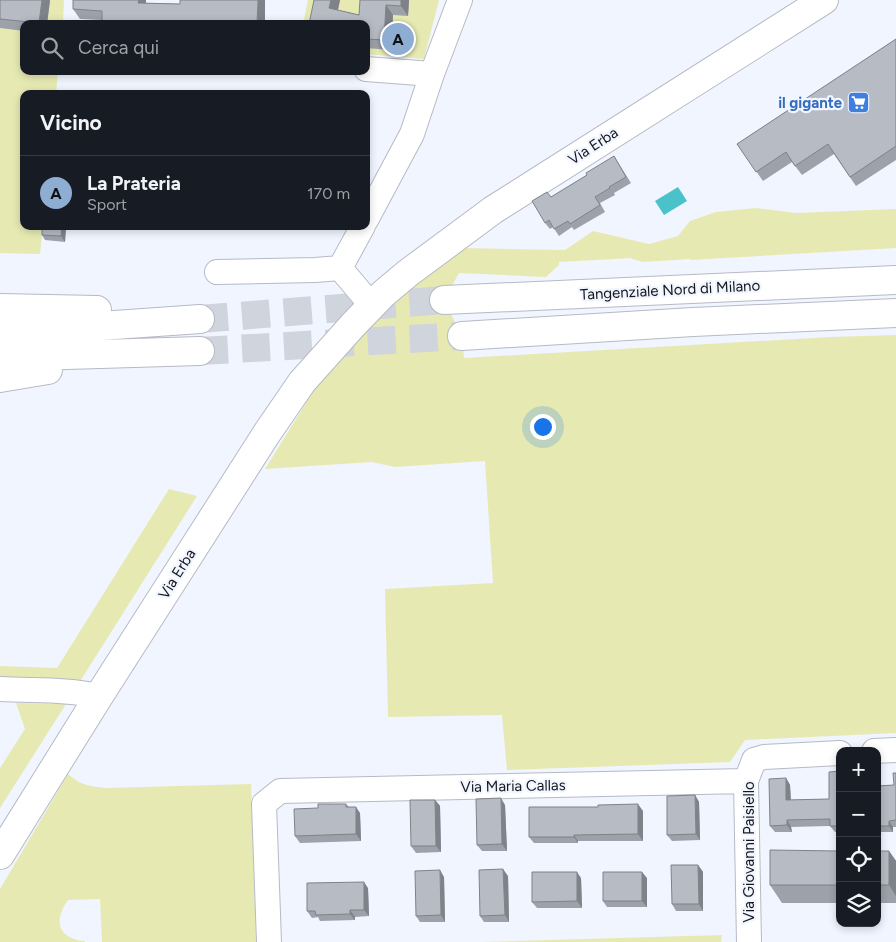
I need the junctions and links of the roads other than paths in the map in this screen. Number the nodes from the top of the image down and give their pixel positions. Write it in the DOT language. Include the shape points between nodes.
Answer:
graph roads {
  1 [pos="460,0"];
  2 [pos="824,0"];
  3 [pos="370,69"];
  4 [pos="432,74"];
  5 [pos="370,213"];
  6 [pos="360,230"];
  7 [pos="340,268"];
  8 [pos="217,272"];
  9 [pos="896,280"];
  10 [pos="444,300"];
  11 [pos="372,306"];
  12 [pos="0,308"];
  13 [pos="896,313"];
  14 [pos="0,333"];
  15 [pos="462,336"];
  16 [pos="200,351"];
  17 [pos="161,353"];
  18 [pos="0,357"];
  19 [pos="0,378"];
  20 [pos="0,690"];
  21 [pos="99,696"];
  22 [pos="896,750"];
  23 [pos="881,751"];
  24 [pos="836,753"];
  25 [pos="746,781"];
  26 [pos="0,855"];
  27 [pos="269,942"];
  28 [pos="749,942"];
  1 -- 4 [label="street"];
  2 -- 11 [label="main road, Via Erba" via="493,210 414,268"];
  3 -- 4 [label="street"];
  4 -- 5 [label="street" via="412,134"];
  6 -- 7 [label="street"];
  7 -- 8 [label="street"];
  7 -- 11 [label="street"];
  9 -- 10 [label="main road, Tangenziale Nord di Milano"];
  11 -- 21 [label="main road, Via Erba" via="302,382 285,406"];
  12 -- 14 [label="main road" via="199,316"];
  13 -- 15 [label="main road"];
  16 -- 17 [label="main road"];
  17 -- 18 [label="main road"];
  17 -- 19 [label="main road"];
  20 -- 21 [label="street"];
  21 -- 26 [label="main road, Via Erba"];
  22 -- 23 [label="street"];
  24 -- 25 [label="street, Via Giovanni Paisiello" via="754,760"];
  25 -- 27 [label="street, Via Maria Callas" via="280,791 264,804"];
  25 -- 28 [label="street, Via Giovanni Paisiello"];
}
